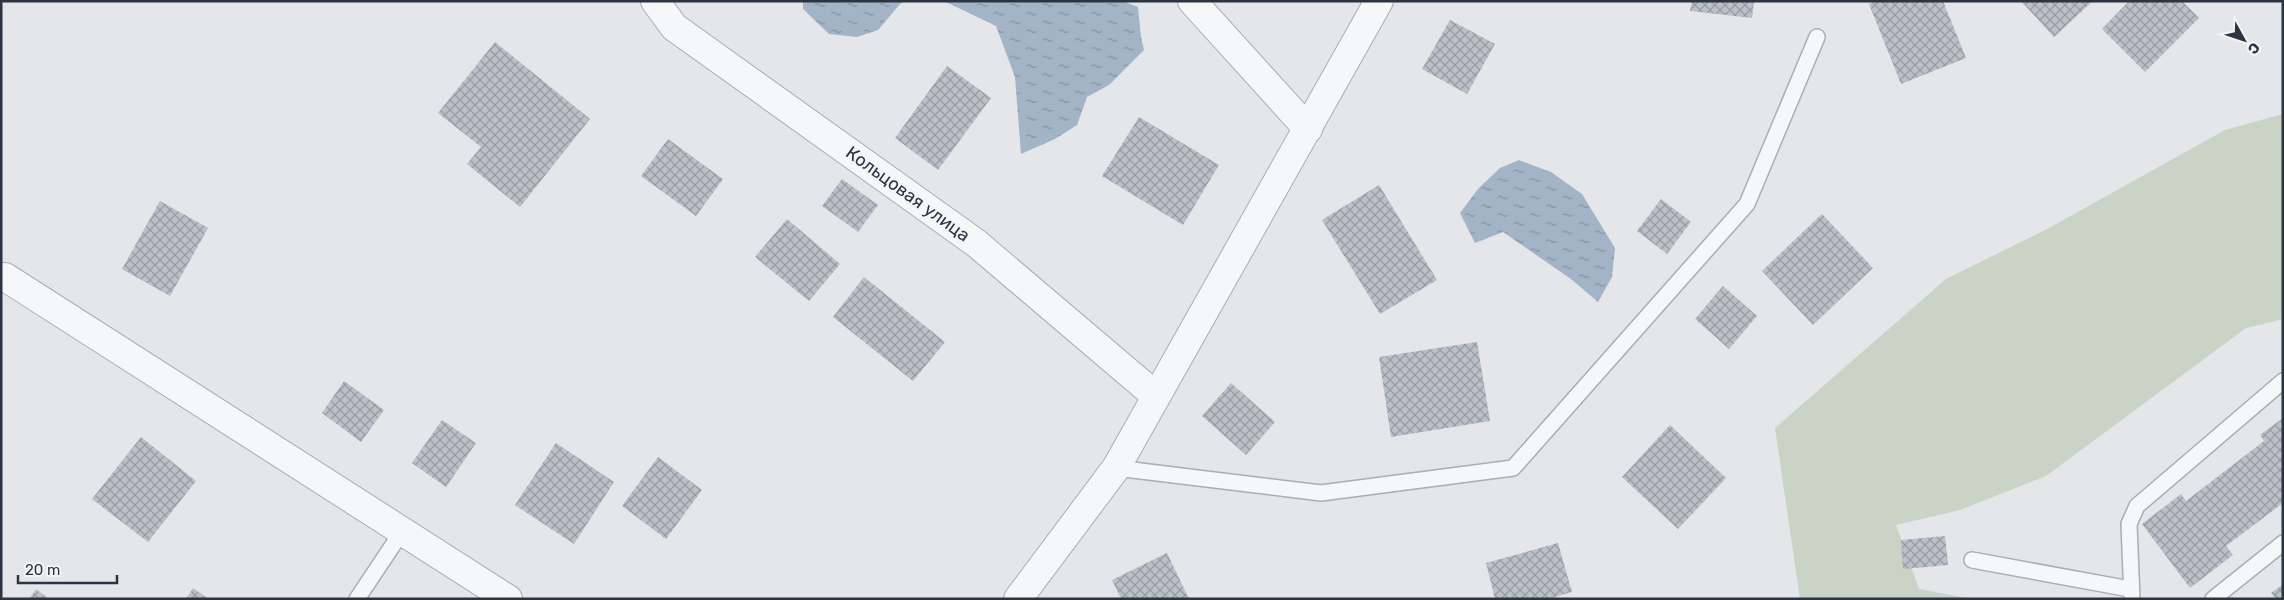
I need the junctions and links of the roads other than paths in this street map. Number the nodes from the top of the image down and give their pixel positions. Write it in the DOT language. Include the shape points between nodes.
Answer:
graph roads {
  1 [pos="655,1"];
  2 [pos="1192,1"];
  3 [pos="1379,1"];
  4 [pos="1817,37"];
  5 [pos="1308,129"];
  6 [pos="5,276"];
  7 [pos="2283,381"];
  8 [pos="1156,396"];
  9 [pos="1116,468"];
  10 [pos="403,530"];
  11 [pos="2283,543"];
  12 [pos="1972,560"];
  13 [pos="2131,594"];
  14 [pos="357,599"];
  15 [pos="508,599"];
  16 [pos="1018,599"];
  17 [pos="2213,599"];
  1 -- 8 [label="street, Кольцовая улица" via="674,28 976,244"];
  2 -- 5 [label="street"];
  3 -- 5 [label="street"];
  4 -- 9 [label="lane" via="1747,204 1513,468 1321,493"];
  5 -- 8 [label="street"];
  6 -- 10 [label="street"];
  7 -- 13 [label="lane" via="2137,506 2129,524"];
  8 -- 9 [label="street"];
  9 -- 16 [label="street"];
  10 -- 14 [label="lane"];
  10 -- 15 [label="street"];
  11 -- 17 [label="lane"];
  12 -- 13 [label="lane"];
}
